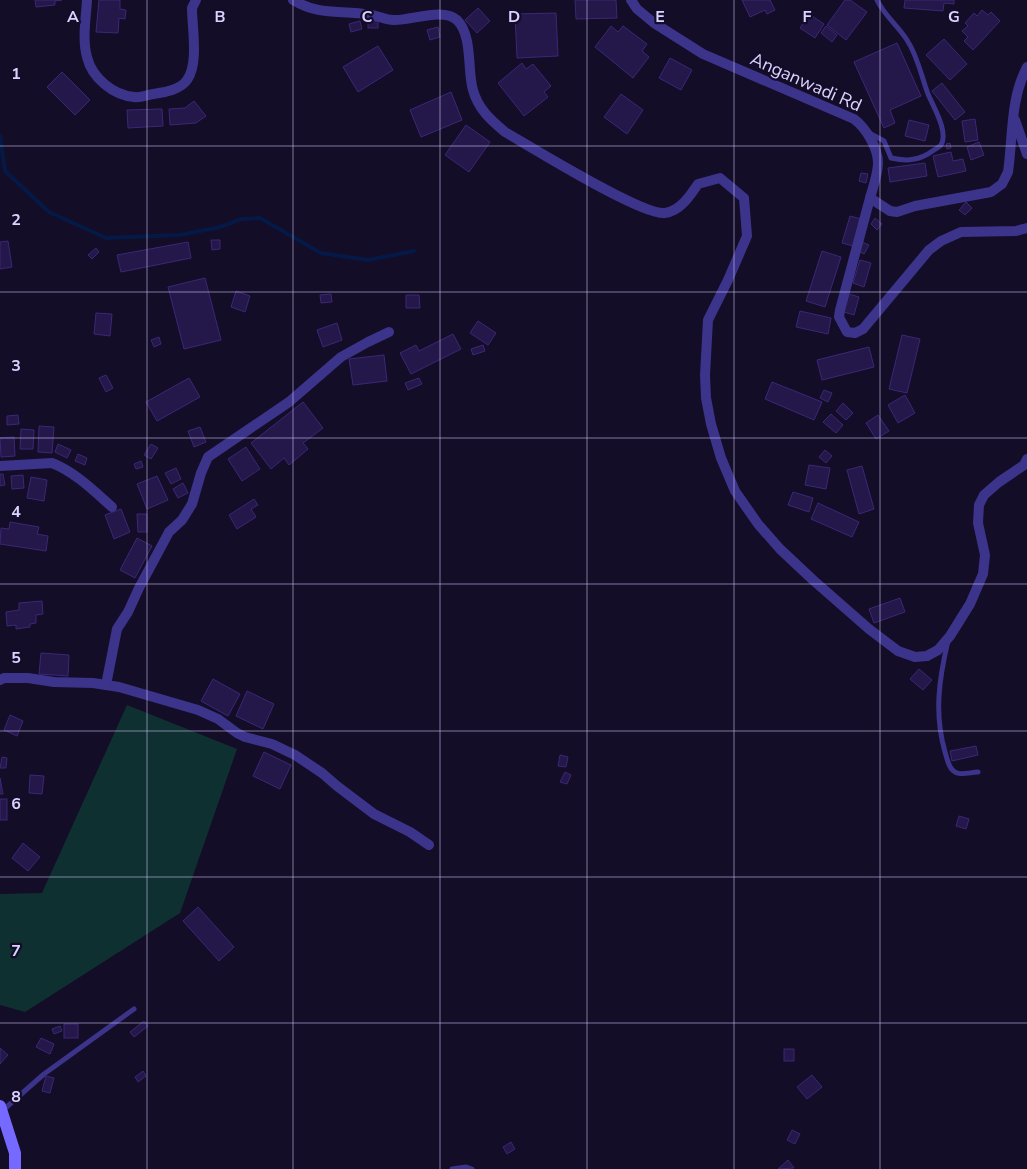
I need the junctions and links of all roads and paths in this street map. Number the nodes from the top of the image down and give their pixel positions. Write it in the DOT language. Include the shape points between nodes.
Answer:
graph roads {
  1 [pos="87,0"];
  2 [pos="196,0"];
  3 [pos="293,0"];
  4 [pos="631,0"];
  5 [pos="877,0"];
  6 [pos="1027,67"];
  7 [pos="1014,115"];
  8 [pos="868,133"];
  9 [pos="1027,154"];
  10 [pos="870,198"];
  11 [pos="1027,228"];
  12 [pos="389,332"];
  13 [pos="1027,460"];
  14 [pos="0,466"];
  15 [pos="112,507"];
  16 [pos="950,636"];
  17 [pos="0,680"];
  18 [pos="106,685"];
  19 [pos="978,772"];
  20 [pos="429,845"];
  21 [pos="134,1009"];
  22 [pos="1,1109"];
  23 [pos="15,1169"];
  24 [pos="452,1169"];
  25 [pos="472,1169"];
  1 -- 2 [label="street" via="85,36 92,70 108,88 135,97 172,91 187,80 193,66 192,8"];
  3 -- 16 [label="street" via="320,12 394,20 440,14 450,16 465,34 473,90 488,118 505,132 632,204 657,214 668,213 688,200 698,184 720,178 744,198 747,236 708,320 704,374 711,424 735,491 780,549 868,629 898,651 915,657 927,656 938,650"];
  4 -- 8 [label="street, Anganwadi Rd" via="654,23 703,54 854,120"];
  5 -- 8 [label="lane" via="907,39 918,61 943,137 940,146 920,158 907,161 891,158 884,141"];
  6 -- 7 [label="street" via="1020,81"];
  7 -- 9 [label="street"];
  7 -- 10 [label="street" via="1008,172 997,189 897,212"];
  8 -- 10 [label="street, Anganwadi Rd" via="878,163"];
  10 -- 11 [label="street, Anganwadi Rd" via="840,310 839,318 847,332 863,329 929,250 941,241 960,232"];
  12 -- 18 [label="street" via="342,357 289,402 208,457 192,504 169,532 117,629"];
  13 -- 16 [label="street" via="984,495 979,505 978,523 985,555 983,574 970,604"];
  14 -- 15 [label="street" via="52,463 77,478"];
  16 -- 19 [label="lane" via="941,672 939,734 954,772"];
  17 -- 18 [label="street" via="28,678"];
  18 -- 20 [label="street" via="198,710 218,718 245,737 272,744 295,755 374,814"];
  21 -- 22 [label="lane"];
  22 -- 23 [label="street" via="15,1152"];
  24 -- 25 [label="lane"];
}
